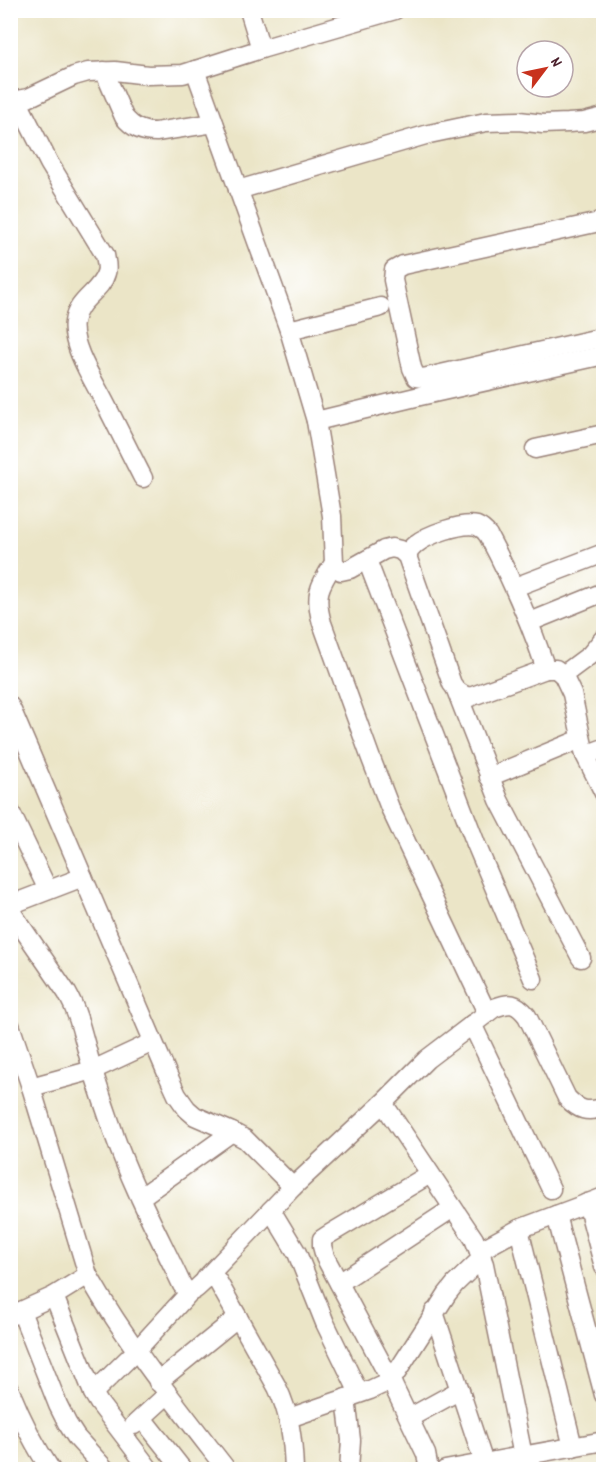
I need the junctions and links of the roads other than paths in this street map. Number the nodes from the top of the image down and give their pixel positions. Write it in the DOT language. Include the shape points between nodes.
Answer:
graph roads {
  1 [pos="249,10"];
  2 [pos="395,10"];
  3 [pos="261,49"];
  4 [pos="195,70"];
  5 [pos="104,71"];
  6 [pos="14,99"];
  7 [pos="603,117"];
  8 [pos="214,123"];
  9 [pos="238,190"];
  10 [pos="603,221"];
  11 [pos="381,307"];
  12 [pos="289,330"];
  13 [pos="603,337"];
  14 [pos="603,356"];
  15 [pos="316,421"];
  16 [pos="603,434"];
  17 [pos="535,449"];
  18 [pos="143,478"];
  19 [pos="406,555"];
  20 [pos="603,556"];
  21 [pos="367,560"];
  22 [pos="334,562"];
  23 [pos="515,587"];
  24 [pos="603,592"];
  25 [pos="530,622"];
  26 [pos="603,638"];
  27 [pos="555,672"];
  28 [pos="456,690"];
  29 [pos="10,706"];
  30 [pos="583,747"];
  31 [pos="603,748"];
  32 [pos="489,777"];
  33 [pos="603,793"];
  34 [pos="10,811"];
  35 [pos="83,877"];
  36 [pos="48,891"];
  37 [pos="10,905"];
  38 [pos="10,910"];
  39 [pos="581,958"];
  40 [pos="533,979"];
  41 [pos="487,1013"];
  42 [pos="472,1024"];
  43 [pos="10,1025"];
  44 [pos="153,1042"];
  45 [pos="93,1070"];
  46 [pos="32,1087"];
  47 [pos="383,1103"];
  48 [pos="603,1108"];
  49 [pos="232,1132"];
  50 [pos="430,1174"];
  51 [pos="293,1187"];
  52 [pos="552,1189"];
  53 [pos="141,1197"];
  54 [pos="595,1200"];
  55 [pos="453,1208"];
  56 [pos="271,1210"];
  57 [pos="556,1215"];
  58 [pos="519,1229"];
  59 [pos="481,1254"];
  60 [pos="603,1268"];
  61 [pos="88,1275"];
  62 [pos="206,1278"];
  63 [pos="339,1282"];
  64 [pos="190,1292"];
  65 [pos="54,1296"];
  66 [pos="434,1312"];
  67 [pos="16,1313"];
  68 [pos="238,1317"];
  69 [pos="136,1351"];
  70 [pos="390,1379"];
  71 [pos="163,1388"];
  72 [pos="460,1390"];
  73 [pos="93,1393"];
  74 [pos="603,1395"];
  75 [pos="11,1396"];
  76 [pos="352,1396"];
  77 [pos="142,1418"];
  78 [pos="289,1418"];
  79 [pos="408,1418"];
  80 [pos="124,1435"];
  81 [pos="603,1442"];
  82 [pos="573,1447"];
  83 [pos="523,1456"];
  84 [pos="484,1462"];
  85 [pos="51,1470"];
  86 [pos="106,1470"];
  87 [pos="150,1470"];
  88 [pos="183,1470"];
  89 [pos="227,1470"];
  90 [pos="294,1470"];
  91 [pos="349,1470"];
  92 [pos="429,1470"];
  93 [pos="445,1470"];
  1 -- 3 [label="street"];
  2 -- 3 [label="street"];
  3 -- 4 [label="street"];
  4 -- 5 [label="street" via="170,75"];
  4 -- 8 [label="street"];
  5 -- 6 [label="street" via="74,76 28,98"];
  5 -- 8 [label="street" via="124,117 138,129 156,132"];
  6 -- 18 [label="street" via="105,255 107,273 76,313 75,339"];
  7 -- 9 [label="street" via="568,123 486,122 429,134"];
  8 -- 9 [label="street"];
  9 -- 12 [label="street"];
  10 -- 13 [label="street" via="404,265 394,270 393,280 416,377"];
  11 -- 12 [label="street"];
  12 -- 15 [label="street"];
  14 -- 15 [label="street"];
  15 -- 22 [label="street" via="332,516"];
  16 -- 17 [label="street"];
  19 -- 21 [label="street" via="392,548"];
  19 -- 23 [label="street" via="430,535 474,526 488,535"];
  19 -- 28 [label="street"];
  20 -- 23 [label="street"];
  21 -- 22 [label="street" via="341,571"];
  21 -- 40 [label="street" via="476,844"];
  22 -- 41 [label="street" via="317,597 322,623 390,808"];
  23 -- 25 [label="street"];
  24 -- 25 [label="street"];
  25 -- 27 [label="street"];
  26 -- 27 [label="street" via="590,655"];
  27 -- 28 [label="street" via="470,697"];
  27 -- 30 [label="street" via="572,694"];
  28 -- 32 [label="street"];
  29 -- 35 [label="street"];
  30 -- 31 [label="street"];
  30 -- 32 [label="street"];
  30 -- 33 [label="street"];
  32 -- 39 [label="street"];
  34 -- 36 [label="street"];
  35 -- 36 [label="street"];
  35 -- 44 [label="street"];
  36 -- 37 [label="street"];
  38 -- 45 [label="street" via="67,993 79,1019"];
  41 -- 42 [label="street"];
  41 -- 48 [label="street" via="504,1004 513,1003 521,1008 567,1098 585,1110"];
  42 -- 47 [label="street" via="427,1059"];
  42 -- 52 [label="street"];
  43 -- 46 [label="street"];
  44 -- 45 [label="street"];
  44 -- 49 [label="street" via="187,1109"];
  45 -- 46 [label="street"];
  45 -- 53 [label="street"];
  46 -- 61 [label="street"];
  47 -- 50 [label="street"];
  47 -- 51 [label="street"];
  49 -- 51 [label="street" via="245,1139"];
  49 -- 53 [label="street"];
  50 -- 55 [label="street"];
  50 -- 63 [label="street" via="322,1239 325,1257"];
  51 -- 56 [label="street"];
  53 -- 64 [label="street" via="182,1285"];
  54 -- 57 [label="street"];
  54 -- 60 [label="street"];
  55 -- 59 [label="street"];
  55 -- 63 [label="street"];
  56 -- 62 [label="street"];
  56 -- 76 [label="street" via="297,1253"];
  57 -- 58 [label="street"];
  57 -- 74 [label="street"];
  58 -- 59 [label="street"];
  58 -- 82 [label="street"];
  59 -- 66 [label="street"];
  59 -- 83 [label="street"];
  61 -- 65 [label="street"];
  61 -- 69 [label="street"];
  62 -- 64 [label="street"];
  62 -- 68 [label="street" via="218,1280"];
  63 -- 70 [label="street"];
  64 -- 69 [label="street"];
  65 -- 67 [label="street"];
  65 -- 73 [label="street"];
  66 -- 70 [label="street"];
  66 -- 72 [label="street"];
  67 -- 86 [label="street" via="67,1424"];
  68 -- 71 [label="street"];
  68 -- 78 [label="street" via="277,1387"];
  69 -- 71 [label="street"];
  69 -- 73 [label="street"];
  70 -- 76 [label="street"];
  70 -- 79 [label="street"];
  71 -- 77 [label="street"];
  71 -- 89 [label="street"];
  72 -- 79 [label="street"];
  72 -- 84 [label="street"];
  73 -- 80 [label="street"];
  75 -- 85 [label="street"];
  76 -- 78 [label="street"];
  76 -- 91 [label="street"];
  77 -- 80 [label="street"];
  77 -- 88 [label="street"];
  78 -- 90 [label="street"];
  79 -- 92 [label="street" via="426,1454"];
  80 -- 87 [label="street"];
  81 -- 82 [label="street"];
  82 -- 83 [label="street"];
  83 -- 84 [label="street"];
  84 -- 93 [label="street"];
}
